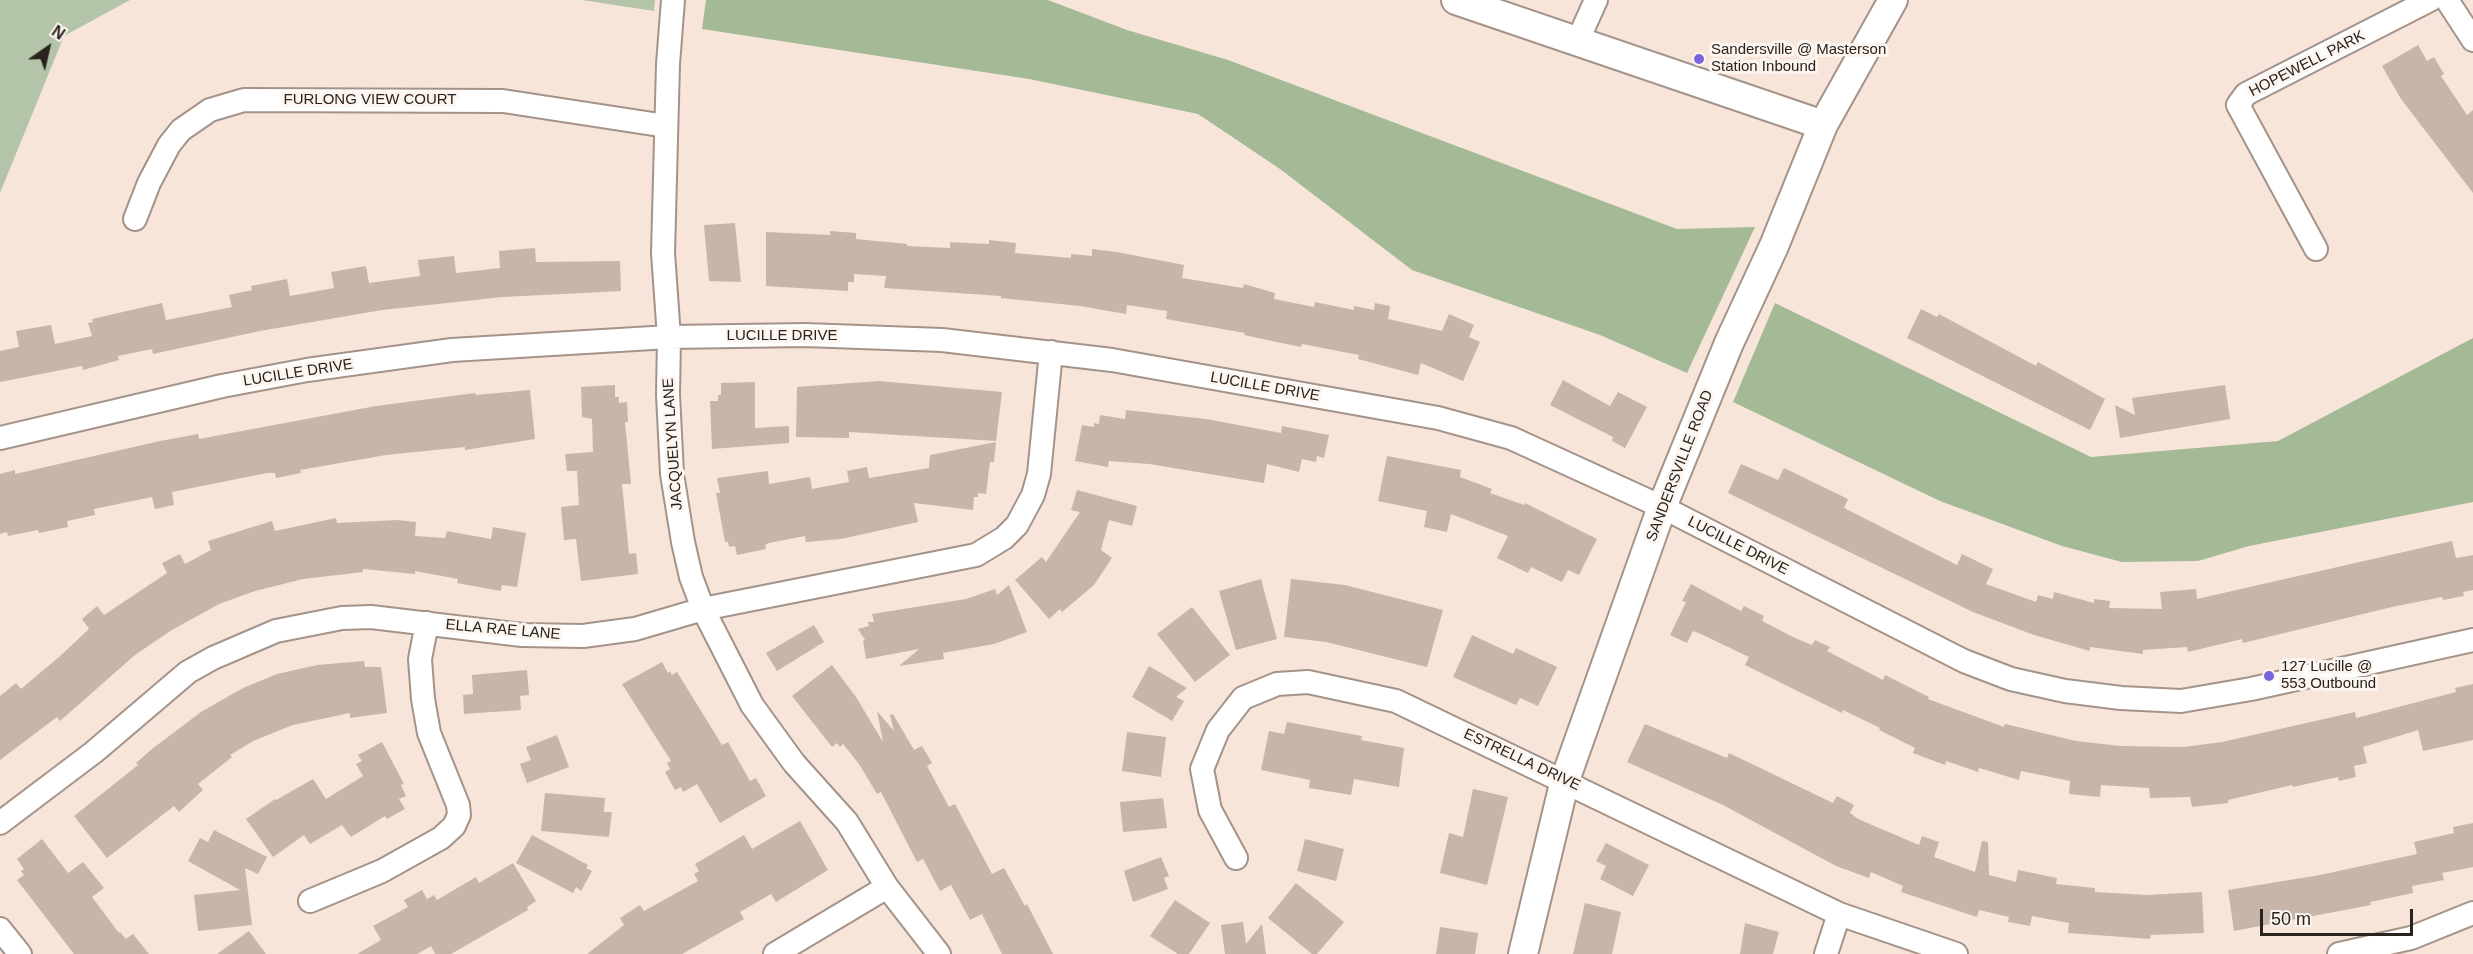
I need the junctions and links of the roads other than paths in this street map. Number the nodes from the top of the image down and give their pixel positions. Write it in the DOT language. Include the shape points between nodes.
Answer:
graph roads {
  1 [pos="673,0"];
  2 [pos="1456,0"];
  3 [pos="1596,0"];
  4 [pos="1893,0"];
  5 [pos="2430,0"];
  6 [pos="2447,0"];
  7 [pos="1578,40"];
  8 [pos="2473,40"];
  9 [pos="1823,125"];
  10 [pos="666,126"];
  11 [pos="135,219"];
  12 [pos="2316,249"];
  13 [pos="669,337"];
  14 [pos="1051,352"];
  15 [pos="0,438"];
  16 [pos="1662,507"];
  17 [pos="703,609"];
  18 [pos="427,623"];
  19 [pos="2473,640"];
  20 [pos="1565,780"];
  21 [pos="0,823"];
  22 [pos="1236,858"];
  23 [pos="887,887"];
  24 [pos="310,901"];
  25 [pos="2473,913"];
  26 [pos="1839,914"];
  27 [pos="0,928"];
  28 [pos="20,954"];
  29 [pos="776,954"];
  30 [pos="939,954"];
  31 [pos="1523,954"];
  32 [pos="1827,954"];
  33 [pos="1956,954"];
  34 [pos="2339,954"];
  1 -- 10 [label="street, JACQUELYN LANE"];
  2 -- 7 [label="street"];
  3 -- 7 [label="street"];
  4 -- 9 [label="street, SANDERSVILLE ROAD"];
  5 -- 12 [label="street, HOPEWELL PARK" via="2246,94 2238,105"];
  6 -- 8 [label="street"];
  7 -- 9 [label="street"];
  9 -- 16 [label="street, SANDERSVILLE ROAD"];
  10 -- 11 [label="street, FURLONG VIEW COURT" via="503,101 244,100 210,110 181,130 149,183"];
  10 -- 13 [label="street, JACQUELYN LANE" via="663,253"];
  13 -- 14 [label="street, LUCILLE DRIVE" via="871,336"];
  13 -- 15 [label="street, LUCILLE DRIVE" via="452,350 307,370"];
  13 -- 17 [label="street, JACQUELYN LANE" via="670,438 677,510 691,577"];
  14 -- 16 [label="street, LUCILLE DRIVE" via="1438,418 1511,438"];
  14 -- 17 [label="street, ELLA RAE LANE" via="1034,495 1004,538 976,555"];
  16 -- 19 [label="street, LUCILLE DRIVE" via="1964,661 2011,679 2065,691 2181,700 2252,689"];
  16 -- 20 [label="street, SANDERSVILLE ROAD"];
  17 -- 18 [label="street, ELLA RAE LANE" via="635,629 583,636 522,635"];
  17 -- 23 [label="street, JACQUELYN LANE" via="752,705 794,763 848,822"];
  18 -- 21 [label="street, ELLA RAE LANE" via="342,618 276,631 221,654 188,672 94,752"];
  18 -- 24 [label="street" via="420,659 423,699 429,733 459,815 441,838 382,872"];
  20 -- 22 [label="street, ESTRELLA DRIVE" via="1396,701 1308,682 1277,684 1243,698 1218,730 1202,769 1210,810"];
  20 -- 26 [label="street, ESTRELLA DRIVE"];
  20 -- 31 [label="street, SANDERSVILLE ROAD"];
  23 -- 29 [label="street"];
  23 -- 30 [label="street, JACQUELYN LANE"];
  25 -- 34 [label="street" via="2411,938"];
  26 -- 32 [label="street"];
  26 -- 33 [label="street, ESTRELLA DRIVE"];
  27 -- 28 [label="street"];
}
